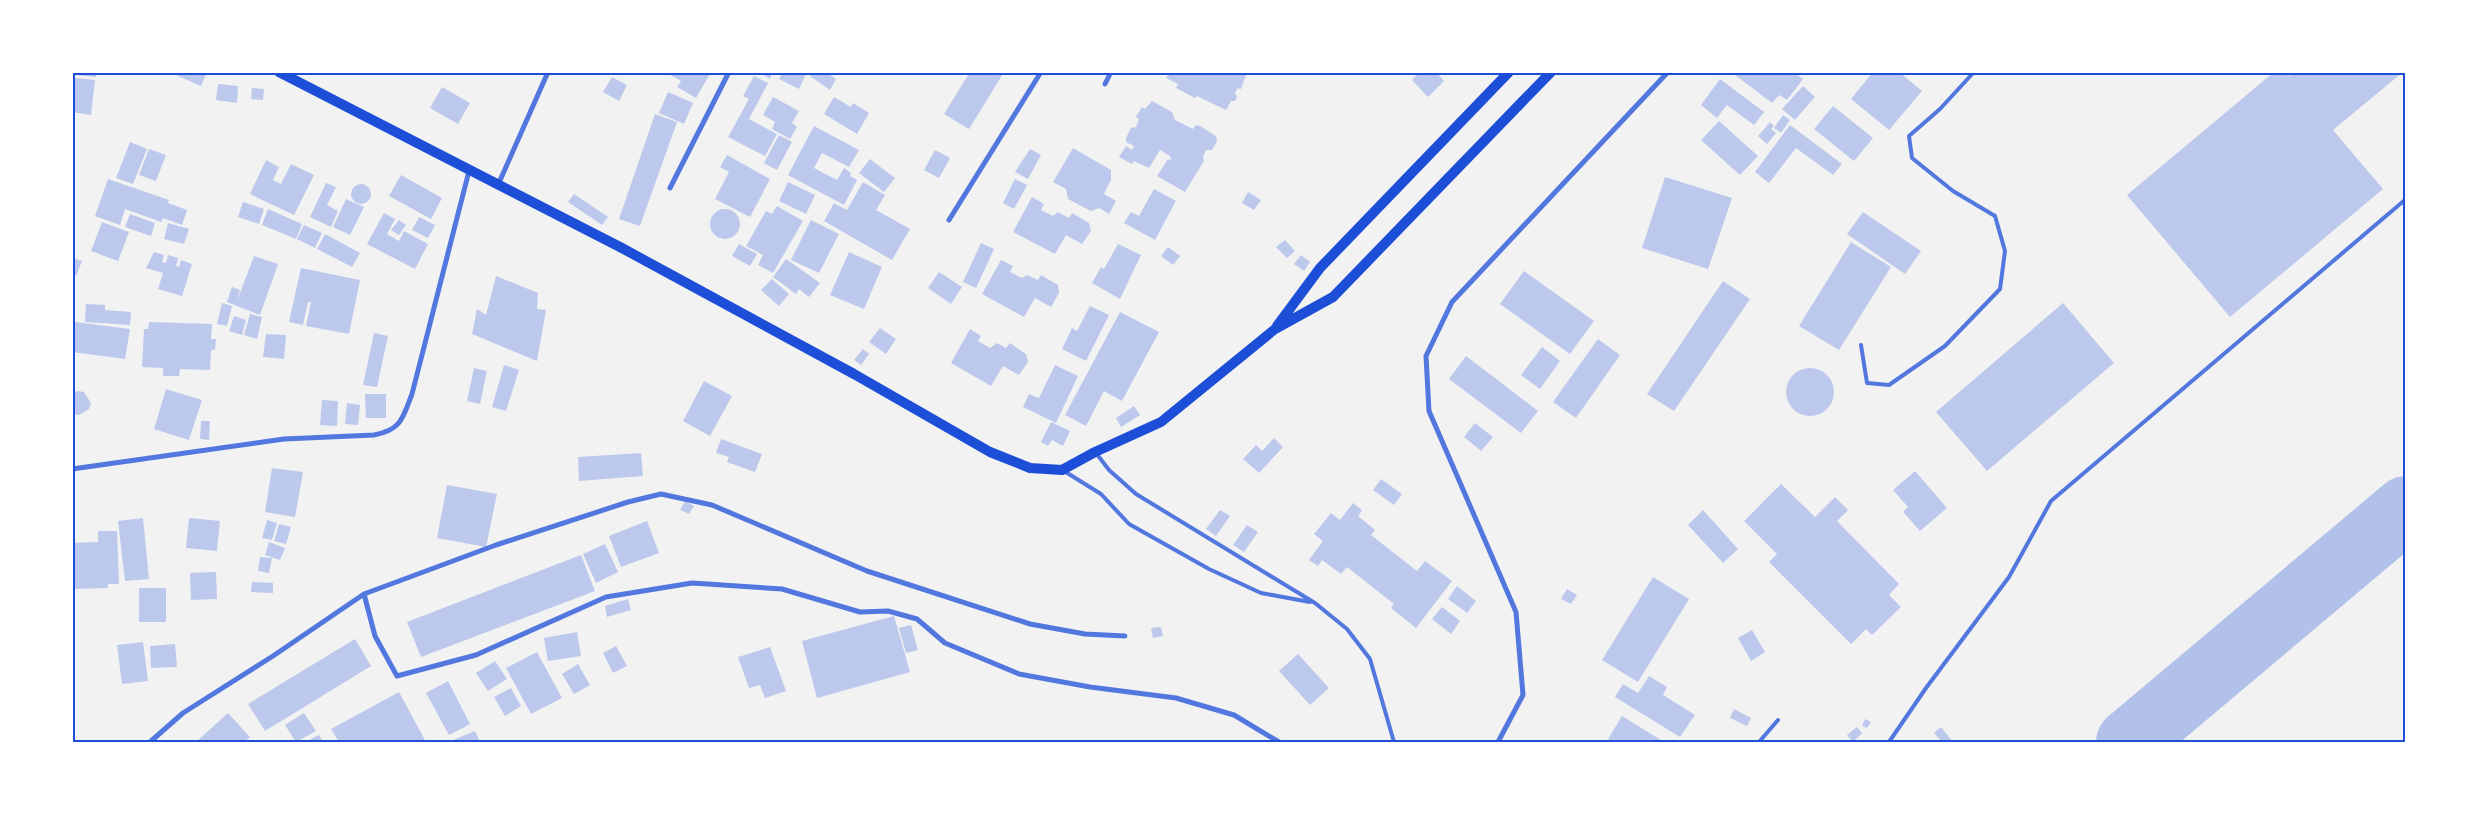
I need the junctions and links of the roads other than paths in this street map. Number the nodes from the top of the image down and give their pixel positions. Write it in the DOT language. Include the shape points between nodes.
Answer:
graph roads {
  1 [pos="278,72"];
  2 [pos="548,72"];
  3 [pos="729,72"];
  4 [pos="1041,72"];
  5 [pos="1111,72"];
  6 [pos="1509,72"];
  7 [pos="1550,72"];
  8 [pos="1668,72"];
  9 [pos="1974,72"];
  10 [pos="1105,84"];
  11 [pos="469,171"];
  12 [pos="498,185"];
  13 [pos="670,188"];
  14 [pos="2406,199"];
  15 [pos="949,220"];
  16 [pos="1275,329"];
  17 [pos="1861,346"];
  18 [pos="1095,452"];
  19 [pos="72,469"];
  20 [pos="1062,470"];
  21 [pos="364,594"];
  22 [pos="1315,603"];
  23 [pos="1125,636"];
  24 [pos="1778,720"];
  25 [pos="150,742"];
  26 [pos="1279,742"];
  27 [pos="1394,742"];
  28 [pos="1498,742"];
  29 [pos="1759,742"];
  30 [pos="1889,742"];
  1 -- 11 [label="main road"];
  2 -- 12 [label="street"];
  3 -- 13 [label="street"];
  4 -- 15 [label="street"];
  5 -- 10 [label="street"];
  6 -- 16 [label="main road" via="1320,268"];
  7 -- 16 [label="main road" via="1333,297"];
  8 -- 28 [label="street" via="1452,302 1426,356 1429,411 1516,612 1523,695"];
  9 -- 17 [label="lane" via="1940,109 1909,136 1912,158 1952,191 1995,216 2005,252 2000,289 1945,346 1889,385 1867,382"];
  11 -- 12 [label="main road"];
  11 -- 19 [label="street" via="412,394 400,423 389,433 284,439"];
  12 -- 20 [label="main road" via="664,270 990,452 1030,468"];
  14 -- 30 [label="lane" via="2051,501 2009,577"];
  16 -- 18 [label="main road" via="1161,422"];
  18 -- 20 [label="main road"];
  18 -- 22 [label="lane" via="1109,470 1136,494"];
  20 -- 22 [label="lane" via="1101,494 1130,524 1208,568 1260,593"];
  21 -- 23 [label="street" via="496,545 661,494 712,505 867,570 1021,622 1085,634"];
  21 -- 25 [label="street" via="183,713"];
  21 -- 26 [label="street" via="375,636 397,676 476,655 606,597 692,583 772,588 860,612 888,611 917,619 945,643 1019,674 1176,698 1234,716"];
  22 -- 27 [label="lane" via="1346,629 1370,659"];
  24 -- 29 [label="lane"];
}
